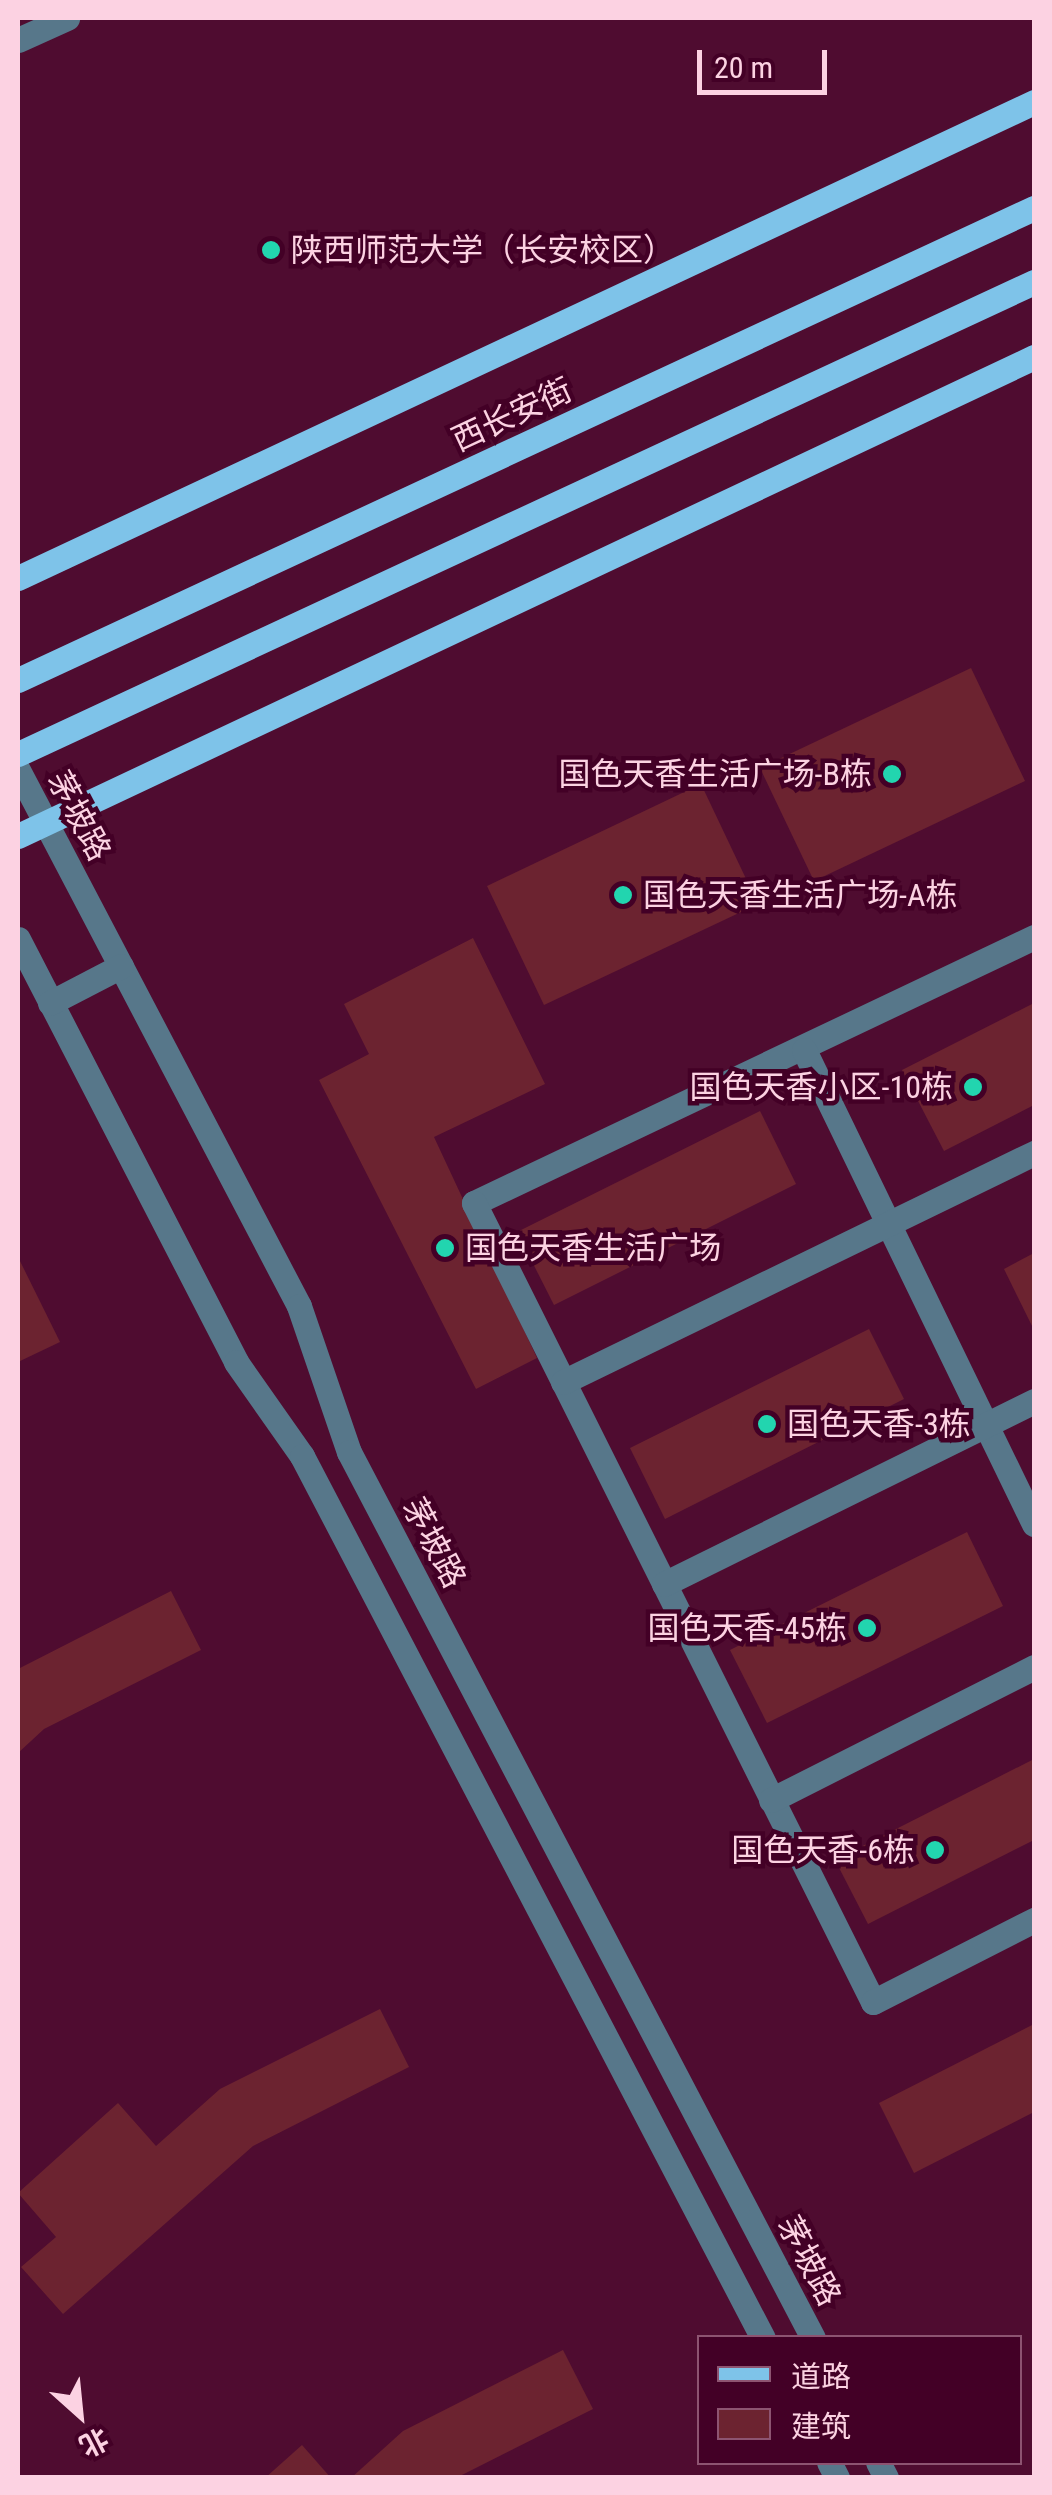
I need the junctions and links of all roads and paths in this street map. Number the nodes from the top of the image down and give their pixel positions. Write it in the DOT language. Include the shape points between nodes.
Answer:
graph roads {
  1 [pos="66,18"];
  2 [pos="18,40"];
  3 [pos="1034,102"];
  4 [pos="1034,208"];
  5 [pos="1034,282"];
  6 [pos="1034,357"];
  7 [pos="18,578"];
  8 [pos="18,680"];
  9 [pos="18,754"];
  10 [pos="18,770"];
  11 [pos="45,821"];
  12 [pos="18,836"];
  13 [pos="1034,937"];
  14 [pos="18,940"];
  15 [pos="121,966"];
  16 [pos="50,1003"];
  17 [pos="804,1050"];
  18 [pos="1034,1152"];
  19 [pos="891,1222"];
  20 [pos="562,1382"];
  21 [pos="1034,1401"];
  22 [pos="986,1424"];
  23 [pos="1034,1524"];
  24 [pos="664,1584"];
  25 [pos="1034,1667"];
  26 [pos="772,1800"];
  27 [pos="1034,1920"];
  28 [pos="762,2335"];
  29 [pos="810,2335"];
  1 -- 2 [label="street"];
  3 -- 7 [label="main road"];
  4 -- 8 [label="main road, 西长安街"];
  5 -- 9 [label="main road"];
  6 -- 11 [label="main road"];
  10 -- 11 [label="street, 茅坡路"];
  11 -- 12 [label="main road"];
  11 -- 15 [label="street, 茅坡路"];
  13 -- 17 [label="street"];
  14 -- 16 [label="street"];
  15 -- 16 [label="street"];
  15 -- 29 [label="street, 茅坡路" via="300,1306 349,1452"];
  16 -- 28 [label="street" via="236,1362 302,1456"];
  17 -- 19 [label="street"];
  17 -- 20 [label="street" via="474,1203"];
  18 -- 19 [label="street"];
  19 -- 20 [label="street"];
  19 -- 22 [label="street"];
  20 -- 24 [label="street"];
  21 -- 22 [label="street"];
  22 -- 23 [label="street"];
  22 -- 24 [label="street"];
  24 -- 26 [label="street"];
  25 -- 26 [label="street"];
  26 -- 27 [label="street" via="873,2002"];
}
